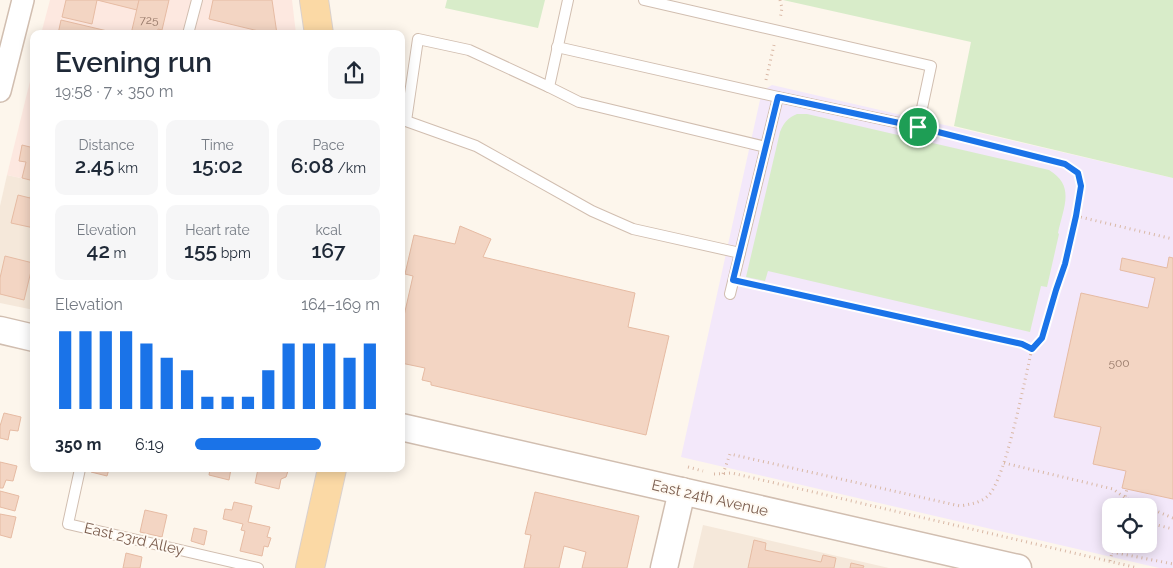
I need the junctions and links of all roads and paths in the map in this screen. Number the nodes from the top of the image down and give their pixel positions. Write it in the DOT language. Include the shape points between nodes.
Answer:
graph roads {
  1 [pos="24,0"];
  2 [pos="197,0"];
  3 [pos="314,0"];
  4 [pos="568,0"];
  5 [pos="644,0"];
  6 [pos="780,0"];
  7 [pos="189,30"];
  8 [pos="318,30"];
  9 [pos="778,31"];
  10 [pos="557,47"];
  11 [pos="549,87"];
  12 [pos="0,92"];
  13 [pos="763,94"];
  14 [pos="778,97"];
  15 [pos="405,115"];
  16 [pos="405,121"];
  17 [pos="918,127"];
  18 [pos="766,147"];
  19 [pos="1076,216"];
  20 [pos="1173,239"];
  21 [pos="740,253"];
  22 [pos="733,280"];
  23 [pos="730,294"];
  24 [pos="0,330"];
  25 [pos="30,337"];
  26 [pos="1032,349"];
  27 [pos="405,428"];
  28 [pos="1004,463"];
  29 [pos="79,472"];
  30 [pos="331,472"];
  31 [pos="723,474"];
  32 [pos="685,479"];
  33 [pos="1127,489"];
  34 [pos="1125,498"];
  35 [pos="1157,511"];
  36 [pos="1173,518"];
  37 [pos="1157,525"];
  38 [pos="1173,529"];
  39 [pos="1112,553"];
  40 [pos="1117,553"];
  41 [pos="1110,561"];
  42 [pos="1173,564"];
  43 [pos="258,568"];
  44 [pos="310,568"];
  45 [pos="664,568"];
  46 [pos="1018,568"];
  47 [pos="1138,568"];
  1 -- 12 [label="street"];
  2 -- 7 [label="lane"];
  3 -- 8 [label="main road"];
  4 -- 10 [label="lane"];
  5 -- 9 [label="lane"];
  6 -- 9 [label="path" via="782,8"];
  9 -- 13 [label="path"];
  9 -- 17 [label="lane" via="931,66"];
  10 -- 11 [label="lane"];
  10 -- 13 [label="lane"];
  11 -- 15 [label="lane" via="470,50 418,39"];
  11 -- 18 [label="lane" via="578,102"];
  13 -- 14 [label="lane"];
  14 -- 17 [label="lane"];
  14 -- 18 [label="lane"];
  16 -- 21 [label="lane" via="476,146 592,211 633,229"];
  17 -- 19 [label="path" via="1065,164 1078,173 1081,186"];
  18 -- 21 [label="lane"];
  19 -- 20 [label="path"];
  19 -- 26 [label="path" via="1042,338"];
  21 -- 22 [label="lane"];
  22 -- 23 [label="lane"];
  22 -- 26 [label="path" via="1022,344"];
  24 -- 25 [label="street"];
  26 -- 28 [label="path"];
  27 -- 32 [label="street, East 24th Avenue"];
  28 -- 31 [label="path" via="989,495 976,504 960,506 730,454"];
  28 -- 34 [label="path" via="1113,489"];
  29 -- 43 [label="lane, East 23rd Alley" via="68,524"];
  30 -- 44 [label="main road"];
  31 -- 32 [label="path"];
  31 -- 41 [label="path"];
  32 -- 45 [label="street"];
  32 -- 46 [label="street, East 24th Avenue"];
  33 -- 34 [label="path"];
  35 -- 36 [label="path"];
  37 -- 38 [label="path"];
  39 -- 41 [label="path"];
  40 -- 42 [label="path"];
  41 -- 47 [label="path"];
}
